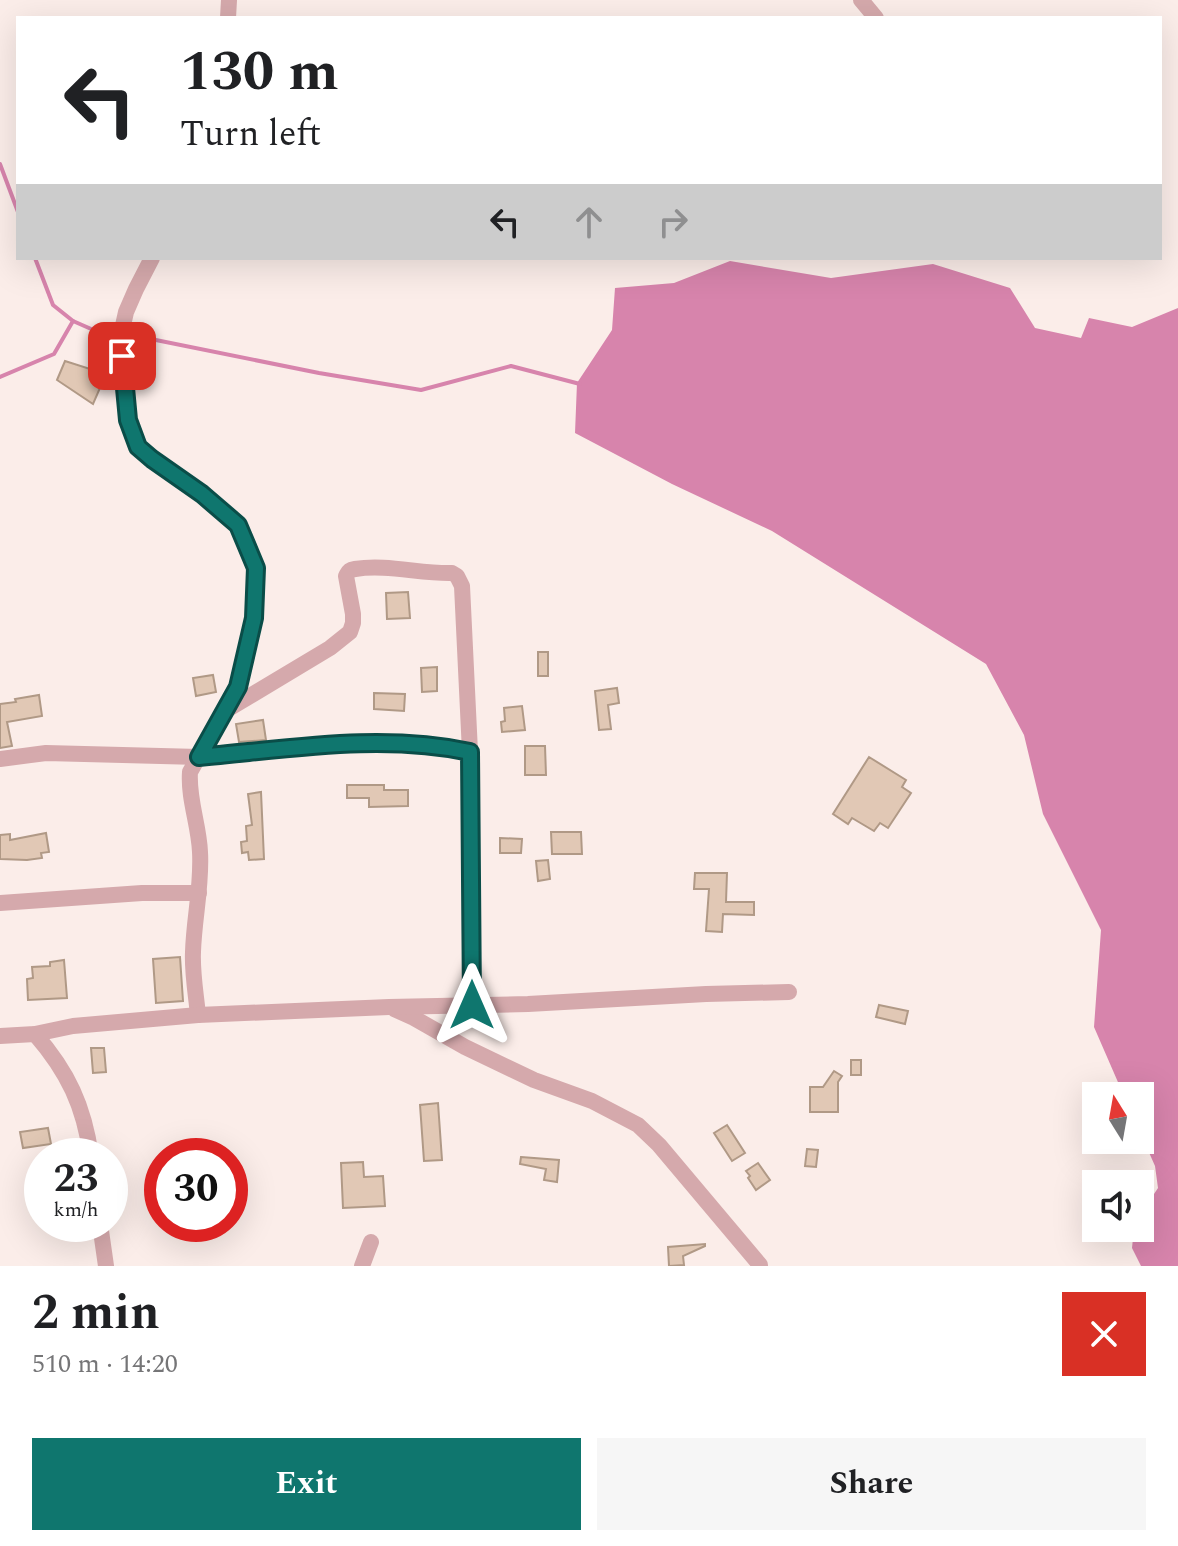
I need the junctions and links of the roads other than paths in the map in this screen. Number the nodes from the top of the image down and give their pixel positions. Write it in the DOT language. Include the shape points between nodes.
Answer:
graph roads {
  1 [pos="861,0"];
  2 [pos="874,16"];
  3 [pos="151,260"];
  4 [pos="225,712"];
  5 [pos="470,752"];
  6 [pos="199,757"];
  7 [pos="0,759"];
  8 [pos="199,893"];
  9 [pos="0,903"];
  10 [pos="789,992"];
  11 [pos="472,1005"];
  12 [pos="389,1007"];
  13 [pos="198,1015"];
  14 [pos="35,1034"];
  15 [pos="0,1036"];
  16 [pos="88,1138"];
  17 [pos="103,1242"];
  18 [pos="371,1242"];
  19 [pos="760,1265"];
  20 [pos="106,1266"];
  21 [pos="362,1266"];
  1 -- 2 [label="street"];
  3 -- 4 [label="street" via="126,312 120,339 128,420 138,447 238,525 256,568 247,652"];
  4 -- 5 [label="street" via="350,632 348,572 452,573 462,586"];
  4 -- 6 [label="street"];
  5 -- 6 [label="street" via="361,742"];
  5 -- 11 [label="street"];
  6 -- 7 [label="street" via="46,753"];
  6 -- 8 [label="street" via="189,787 200,849"];
  8 -- 9 [label="street"];
  8 -- 13 [label="street" via="192,955"];
  10 -- 11 [label="street"];
  11 -- 12 [label="street"];
  12 -- 13 [label="street"];
  12 -- 19 [label="street" via="638,1125"];
  13 -- 14 [label="street"];
  14 -- 15 [label="street"];
  14 -- 16 [label="street" via="70,1082"];
  17 -- 20 [label="street"];
  18 -- 21 [label="street"];
}
